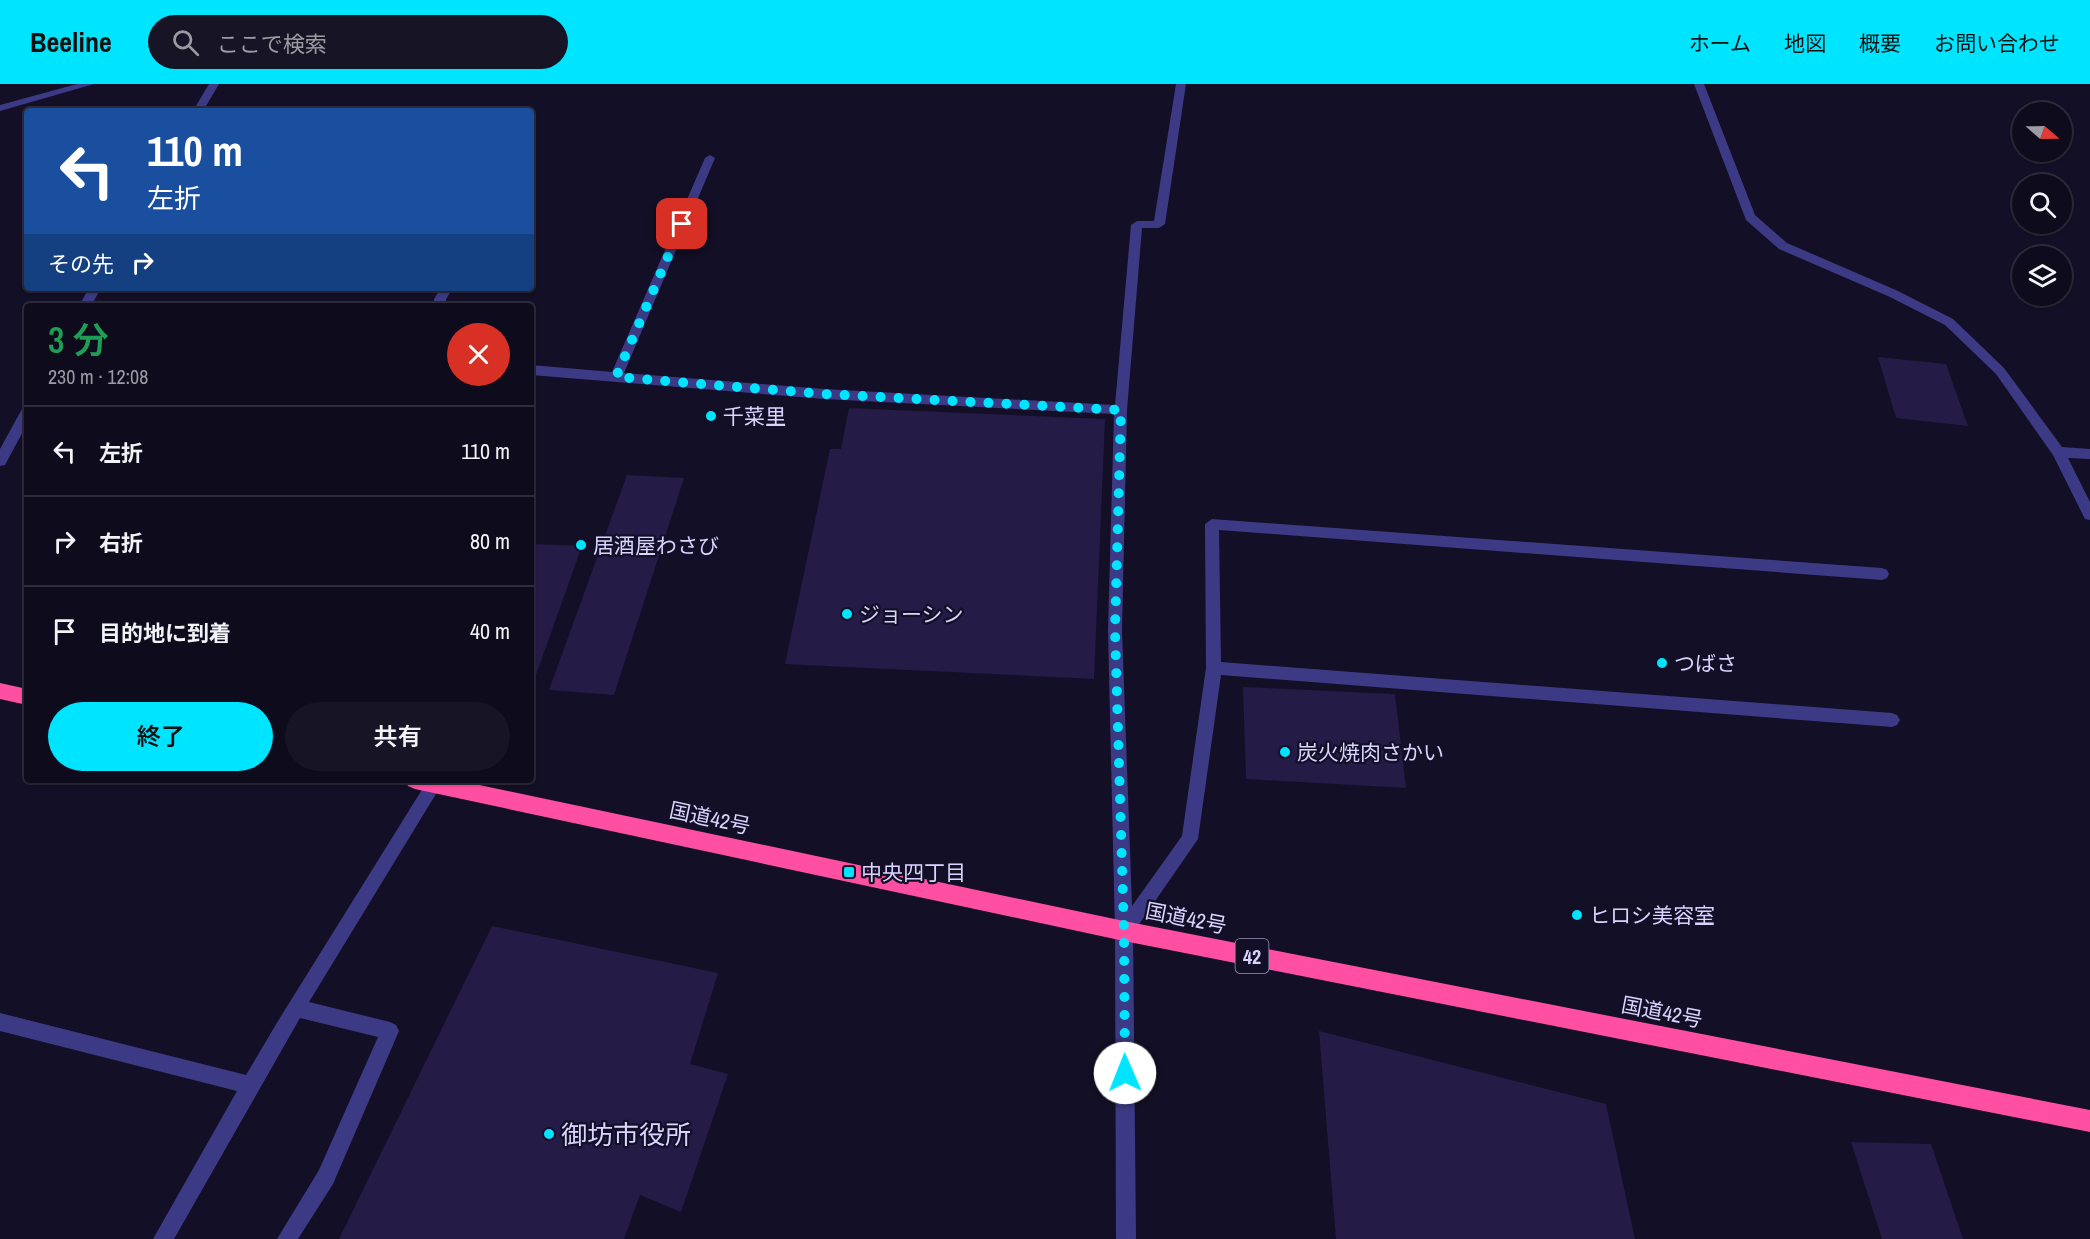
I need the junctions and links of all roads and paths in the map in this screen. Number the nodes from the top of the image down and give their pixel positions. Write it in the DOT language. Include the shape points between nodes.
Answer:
graph roads {
  1 [pos="89,84"];
  2 [pos="214,84"];
  3 [pos="1181,84"];
  4 [pos="1699,84"];
  5 [pos="0,108"];
  6 [pos="200,108"];
  7 [pos="710,159"];
  8 [pos="534,370"];
  9 [pos="616,377"];
  10 [pos="1121,410"];
  11 [pos="24,417"];
  12 [pos="2058,452"];
  13 [pos="2090,454"];
  14 [pos="0,461"];
  15 [pos="2090,515"];
  16 [pos="1882,574"];
  17 [pos="1214,668"];
  18 [pos="0,692"];
  19 [pos="24,696"];
  20 [pos="1892,720"];
  21 [pos="424,783"];
  22 [pos="430,783"];
  23 [pos="1124,931"];
  24 [pos="296,1008"];
  25 [pos="0,1022"];
  26 [pos="250,1085"];
  27 [pos="2090,1121"];
  28 [pos="163,1239"];
  29 [pos="287,1239"];
  30 [pos="1126,1239"];
  1 -- 5 [label="street"];
  2 -- 6 [label="street"];
  3 -- 10 [label="street" via="1159,224 1137,225"];
  4 -- 12 [label="street" via="1750,217 1783,246 1950,322 2000,371"];
  7 -- 9 [label="street"];
  8 -- 9 [label="street"];
  9 -- 10 [label="street" via="824,394"];
  10 -- 23 [label="street" via="1115,630"];
  11 -- 14 [label="street"];
  12 -- 13 [label="street"];
  12 -- 15 [label="street"];
  16 -- 17 [label="street" via="1212,524"];
  17 -- 20 [label="street"];
  17 -- 23 [label="street" via="1191,838"];
  18 -- 19 [label="highway"];
  21 -- 24 [label="street"];
  22 -- 23 [label="highway, 国道42号 / 42"];
  23 -- 27 [label="highway, 国道42号 / 42"];
  23 -- 30 [label="street"];
  24 -- 26 [label="street"];
  24 -- 29 [label="street" via="390,1031 326,1177"];
  25 -- 26 [label="street"];
  26 -- 28 [label="street"];
}
